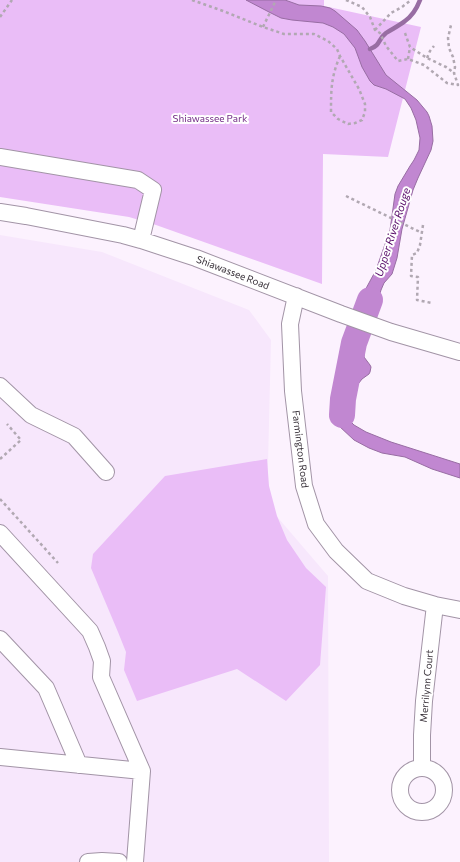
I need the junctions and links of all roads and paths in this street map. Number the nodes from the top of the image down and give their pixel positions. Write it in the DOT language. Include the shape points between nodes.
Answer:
graph roads {
  1 [pos="12,0"];
  2 [pos="192,0"];
  3 [pos="276,0"];
  4 [pos="346,0"];
  5 [pos="411,0"];
  6 [pos="0,17"];
  7 [pos="451,25"];
  8 [pos="263,27"];
  9 [pos="375,30"];
  10 [pos="404,33"];
  11 [pos="434,46"];
  12 [pos="410,47"];
  13 [pos="340,56"];
  14 [pos="427,58"];
  15 [pos="408,59"];
  16 [pos="454,73"];
  17 [pos="0,157"];
  18 [pos="346,196"];
  19 [pos="0,212"];
  20 [pos="423,225"];
  21 [pos="422,233"];
  22 [pos="141,240"];
  23 [pos="296,296"];
  24 [pos="432,303"];
  25 [pos="460,352"];
  26 [pos="0,386"];
  27 [pos="8,424"];
  28 [pos="0,459"];
  29 [pos="106,472"];
  30 [pos="0,499"];
  31 [pos="0,533"];
  32 [pos="58,563"];
  33 [pos="435,605"];
  34 [pos="460,610"];
  35 [pos="0,639"];
  36 [pos="0,757"];
  37 [pos="79,765"];
  38 [pos="422,768"];
  39 [pos="142,771"];
  40 [pos="88,862"];
  41 [pos="119,862"];
  42 [pos="135,862"];
  1 -- 6 [label="path"];
  2 -- 8 [label="path"];
  3 -- 8 [label="path"];
  4 -- 9 [label="path" via="362,7 370,17"];
  5 -- 9 [label="path" via="391,13"];
  7 -- 16 [label="path" via="448,38"];
  8 -- 13 [label="path" via="284,34 314,34 333,45"];
  9 -- 15 [label="path" via="380,33 398,61"];
  10 -- 12 [label="path"];
  11 -- 14 [label="path"];
  12 -- 14 [label="path"];
  12 -- 15 [label="path"];
  13 -- 13 [label="path" via="331,86 331,112 348,124 355,123 362,120 365,104 359,88"];
  14 -- 16 [label="path"];
  15 -- 16 [label="path" via="424,65 447,83 458,86"];
  17 -- 22 [label="street" via="138,180 153,190"];
  18 -- 21 [label="path"];
  19 -- 22 [label="street, Shiawassee Road"];
  20 -- 21 [label="path"];
  21 -- 24 [label="path" via="417,253 412,255 411,276 418,277 417,300"];
  22 -- 23 [label="street, Shiawassee Road"];
  23 -- 25 [label="street, Shiawassee Road" via="391,332"];
  23 -- 33 [label="street, Farmington Road" via="290,324 293,391 304,486 316,524 336,551 367,580 404,596"];
  26 -- 29 [label="street" via="31,414 74,436"];
  27 -- 28 [label="path" via="21,440"];
  30 -- 32 [label="path"];
  31 -- 39 [label="street" via="90,631 102,661 101,677"];
  33 -- 34 [label="street, Farmington Road"];
  33 -- 38 [label="street, Merrilynn Court" via="424,701"];
  35 -- 37 [label="street" via="46,688"];
  36 -- 37 [label="street"];
  37 -- 39 [label="street"];
  39 -- 42 [label="street"];
  40 -- 41 [label="street"];
}
